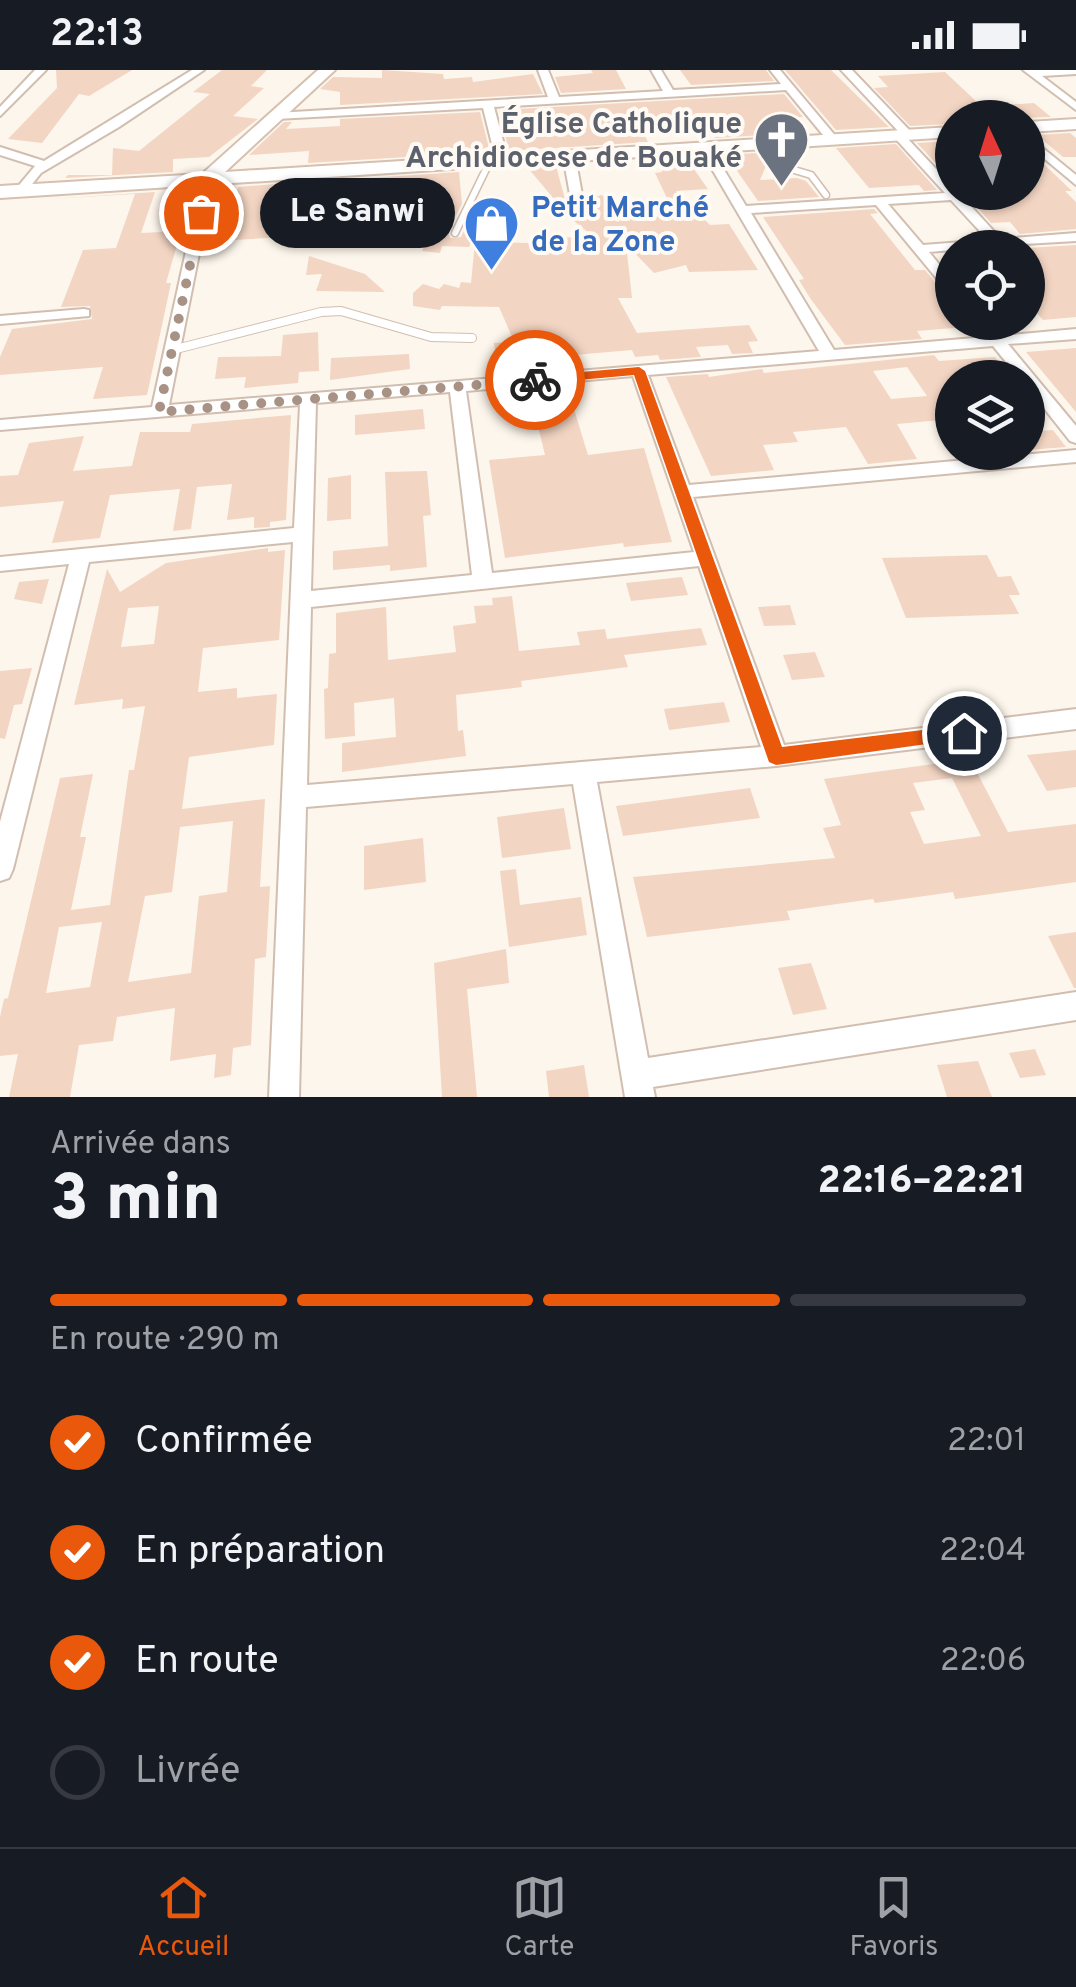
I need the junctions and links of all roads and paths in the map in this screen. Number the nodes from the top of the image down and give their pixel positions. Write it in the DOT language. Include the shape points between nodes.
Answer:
graph roads {
  1 [pos="41,70"];
  2 [pos="199,70"];
  3 [pos="326,70"];
  4 [pos="544,70"];
  5 [pos="656,70"];
  6 [pos="775,70"];
  7 [pos="846,70"];
  8 [pos="1076,71"];
  9 [pos="1030,72"];
  10 [pos="789,87"];
  11 [pos="670,94"];
  12 [pos="555,100"];
  13 [pos="488,104"];
  14 [pos="1076,107"];
  15 [pos="0,113"];
  16 [pos="276,116"];
  17 [pos="1076,124"];
  18 [pos="1045,126"];
  19 [pos="935,133"];
  20 [pos="903,135"];
  21 [pos="832,140"];
  22 [pos="775,143"];
  23 [pos="706,147"];
  24 [pos="0,150"];
  25 [pos="1045,154"];
  26 [pos="568,156"];
  27 [pos="496,160"];
  28 [pos="45,165"];
  29 [pos="935,173"];
  30 [pos="208,178"];
  31 [pos="1076,181"];
  32 [pos="21,190"];
  33 [pos="0,192"];
  34 [pos="826,195"];
  35 [pos="935,197"];
  36 [pos="577,200"];
  37 [pos="880,201"];
  38 [pos="743,210"];
  39 [pos="967,210"];
  40 [pos="986,230"];
  41 [pos="455,233"];
  42 [pos="1076,237"];
  43 [pos="1045,239"];
  44 [pos="935,248"];
  45 [pos="919,249"];
  46 [pos="935,268"];
  47 [pos="84,313"];
  48 [pos="0,320"];
  49 [pos="1076,334"];
  50 [pos="1045,336"];
  51 [pos="472,338"];
  52 [pos="997,340"];
  53 [pos="172,350"];
  54 [pos="829,355"];
  55 [pos="639,371"];
  56 [pos="457,386"];
  57 [pos="308,399"];
  58 [pos="159,412"];
  59 [pos="0,425"];
  60 [pos="1076,437"];
  61 [pos="1076,456"];
  62 [pos="682,492"];
  63 [pos="303,534"];
  64 [pos="81,556"];
  65 [pos="705,558"];
  66 [pos="0,564"];
  67 [pos="482,581"];
  68 [pos="300,600"];
  69 [pos="1076,719"];
  70 [pos="776,756"];
  71 [pos="583,771"];
  72 [pos="293,797"];
  73 [pos="0,869"];
  74 [pos="1076,1006"];
  75 [pos="638,1086"];
  76 [pos="284,1097"];
  1 -- 15 [label="street"];
  2 -- 28 [label="street"];
  3 -- 16 [label="street"];
  4 -- 12 [label="street"];
  5 -- 11 [label="street"];
  6 -- 10 [label="street"];
  7 -- 20 [label="street"];
  8 -- 9 [label="street"];
  9 -- 14 [label="street"];
  10 -- 11 [label="street"];
  10 -- 21 [label="street"];
  11 -- 12 [label="street"];
  12 -- 13 [label="street"];
  13 -- 16 [label="street"];
  13 -- 27 [label="street"];
  16 -- 30 [label="street"];
  17 -- 18 [label="street"];
  19 -- 20 [label="street"];
  20 -- 21 [label="street"];
  20 -- 29 [label="street"];
  21 -- 22 [label="street"];
  22 -- 23 [label="street"];
  22 -- 34 [label="lane" via="792,170 813,176"];
  23 -- 26 [label="street"];
  23 -- 38 [label="street"];
  24 -- 28 [label="street"];
  25 -- 31 [label="street"];
  26 -- 27 [label="street"];
  26 -- 36 [label="street"];
  27 -- 30 [label="street"];
  27 -- 41 [label="lane"];
  28 -- 32 [label="street"];
  30 -- 32 [label="street"];
  30 -- 53 [label="street"];
  32 -- 33 [label="street"];
  35 -- 37 [label="street"];
  37 -- 38 [label="street"];
  37 -- 45 [label="street"];
  38 -- 54 [label="street"];
  39 -- 40 [label="street"];
  42 -- 43 [label="street"];
  44 -- 45 [label="street"];
  45 -- 46 [label="street"];
  47 -- 48 [label="street"];
  49 -- 50 [label="street"];
  51 -- 53 [label="lane" via="431,338 331,312"];
  52 -- 54 [label="street"];
  52 -- 60 [label="street"];
  53 -- 58 [label="street"];
  54 -- 55 [label="street"];
  55 -- 56 [label="street"];
  55 -- 62 [label="street"];
  56 -- 57 [label="street"];
  56 -- 67 [label="street"];
  57 -- 58 [label="street"];
  57 -- 63 [label="street"];
  58 -- 59 [label="street"];
  61 -- 62 [label="street"];
  62 -- 65 [label="street"];
  63 -- 64 [label="street"];
  63 -- 68 [label="street"];
  64 -- 66 [label="street"];
  64 -- 73 [label="street"];
  65 -- 67 [label="street"];
  65 -- 70 [label="street"];
  67 -- 68 [label="street"];
  68 -- 72 [label="street"];
  69 -- 70 [label="street"];
  70 -- 71 [label="street"];
  71 -- 72 [label="street"];
  71 -- 75 [label="street"];
  72 -- 76 [label="street"];
  74 -- 75 [label="street"];
}
